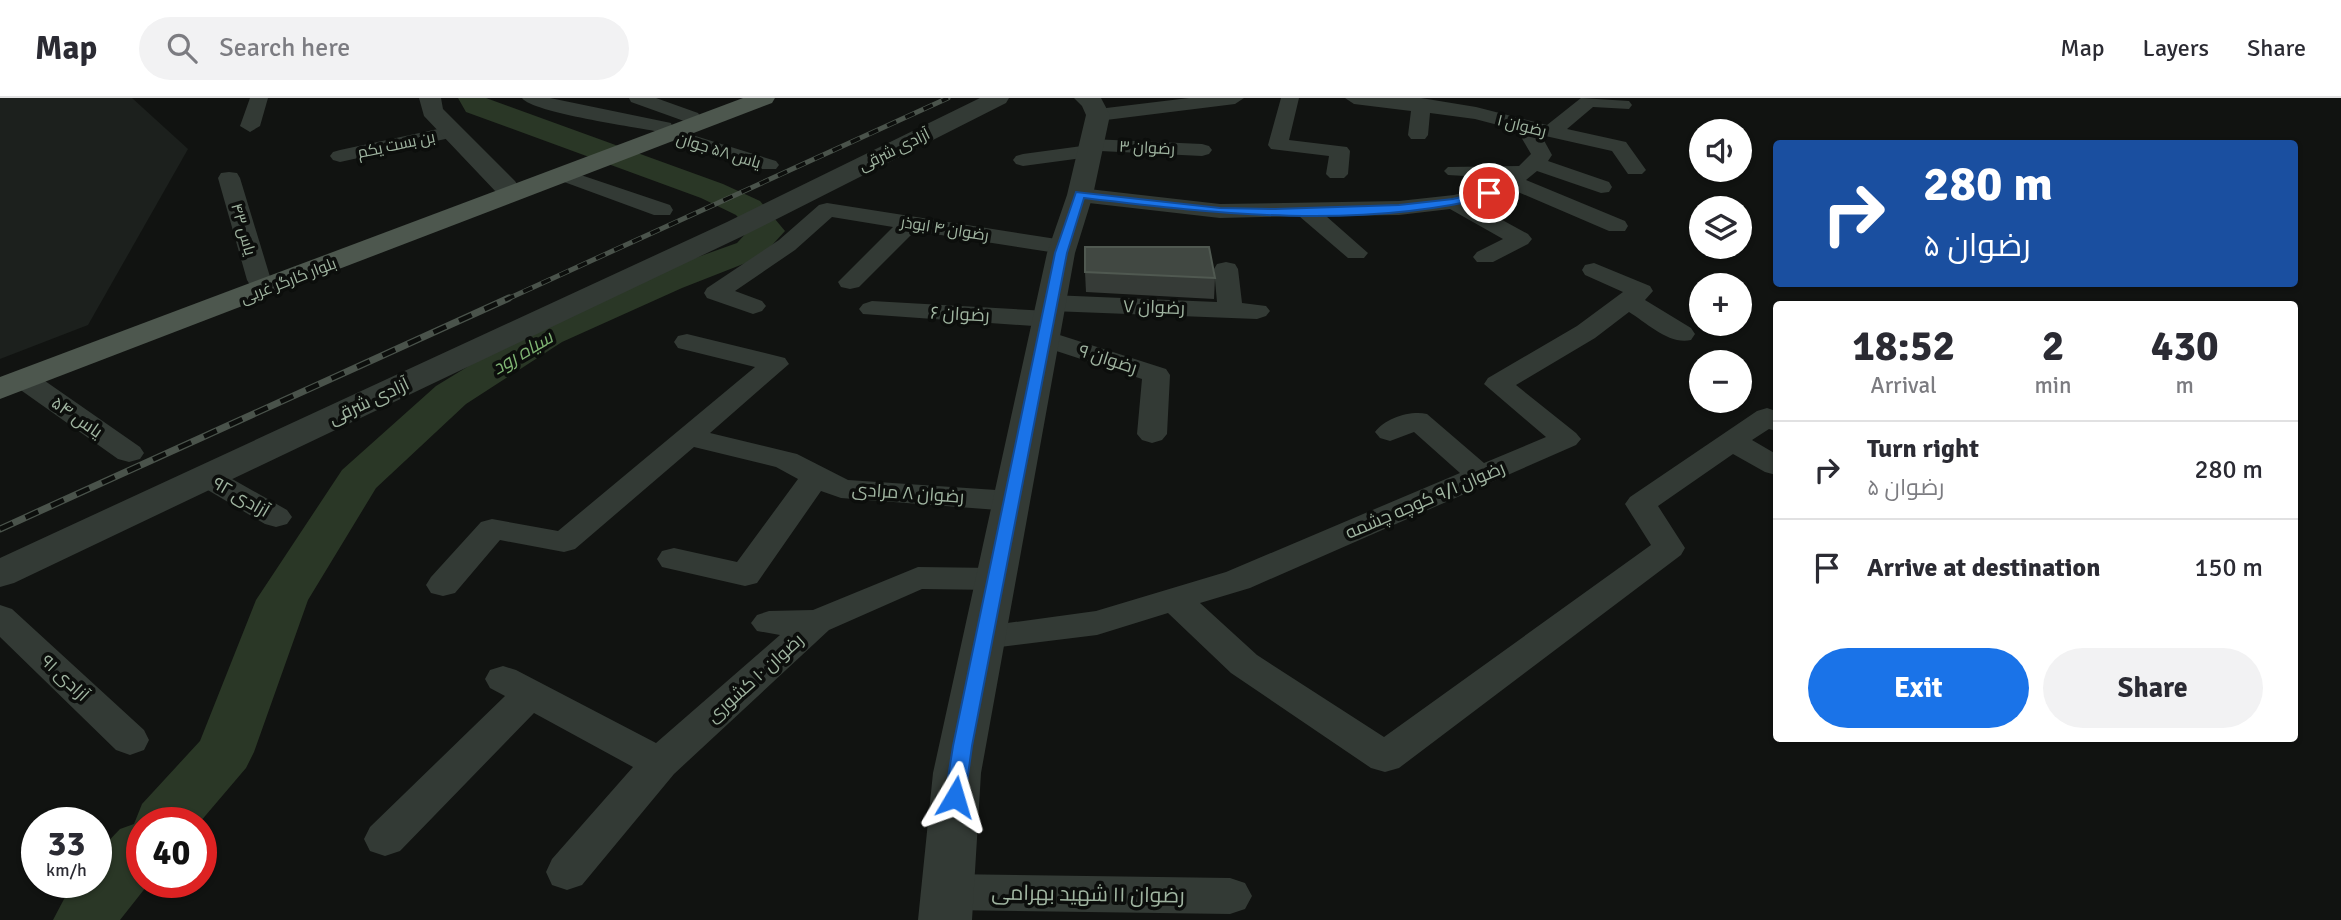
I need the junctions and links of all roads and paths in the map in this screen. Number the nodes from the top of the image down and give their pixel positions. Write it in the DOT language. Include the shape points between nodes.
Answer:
graph roads {
  1 [pos="259,98"];
  2 [pos="531,98"];
  3 [pos="638,98"];
  4 [pos="739,98"];
  5 [pos="764,98"];
  6 [pos="998,98"];
  7 [pos="1235,98"];
  8 [pos="1290,98"];
  9 [pos="1354,98"];
  10 [pos="1421,104"];
  11 [pos="1622,105"];
  12 [pos="440,115"];
  13 [pos="691,117"];
  14 [pos="250,126"];
  15 [pos="1525,126"];
  16 [pos="1091,127"];
  17 [pos="1551,132"];
  18 [pos="1418,135"];
  19 [pos="348,136"];
  20 [pos="653,136"];
  21 [pos="1202,150"];
  22 [pos="340,156"];
  23 [pos="1023,160"];
  24 [pos="769,166"];
  25 [pos="1635,170"];
  26 [pos="567,171"];
  27 [pos="1455,171"];
  28 [pos="1523,172"];
  29 [pos="1337,174"];
  30 [pos="229,178"];
  31 [pos="506,187"];
  32 [pos="1601,187"];
  33 [pos="1080,195"];
  34 [pos="1454,202"];
  35 [pos="662,210"];
  36 [pos="1306,211"];
  37 [pos="910,223"];
  38 [pos="1617,226"];
  39 [pos="1063,247"];
  40 [pos="1356,253"];
  41 [pos="1485,257"];
  42 [pos="1226,269"];
  43 [pos="1594,270"];
  44 [pos="259,280"];
  45 [pos="850,282"];
  46 [pos="1628,300"];
  47 [pos="753,306"];
  48 [pos="872,309"];
  49 [pos="1230,310"];
  50 [pos="1257,311"];
  51 [pos="1047,320"];
  52 [pos="1682,334"];
  53 [pos="687,342"];
  54 [pos="9,382"];
  55 [pos="1773,420"];
  56 [pos="1390,432"];
  57 [pos="1152,434"];
  58 [pos="688,437"];
  59 [pos="1732,441"];
  60 [pos="129,453"];
  61 [pos="1773,464"];
  62 [pos="816,475"];
  63 [pos="1481,476"];
  64 [pos="207,477"];
  65 [pos="1011,500"];
  66 [pos="276,517"];
  67 [pos="674,559"];
  68 [pos="0,574"];
  69 [pos="995,579"];
  70 [pos="443,585"];
  71 [pos="1174,599"];
  72 [pos="0,617"];
  73 [pos="817,622"];
  74 [pos="769,623"];
  75 [pos="984,637"];
  76 [pos="130,740"];
  77 [pos="660,763"];
  78 [pos="385,839"];
  79 [pos="567,872"];
  80 [pos="1230,895"];
  81 [pos="946,906"];
  1 -- 14 [label="street"];
  2 -- 20 [label="street, یاس ۵۸ جوان"];
  3 -- 13 [label="street"];
  4 -- 13 [label="main road"];
  5 -- 20 [label="main road"];
  6 -- 64 [label="street, آزادی شرقی" via="737,228"];
  7 -- 16 [label="street"];
  8 -- 29 [label="street" via="1278,145 1340,150"];
  9 -- 10 [label="street, رضوان ۱"];
  10 -- 15 [label="street, رضوان ۱"];
  10 -- 18 [label="street"];
  11 -- 17 [label="street" via="1589,100"];
  12 -- 19 [label="street"];
  12 -- 22 [label="street, بن بست یکم"];
  12 -- 31 [label="street"];
  13 -- 20 [label="main road"];
  15 -- 17 [label="street, رضوان ۱"];
  15 -- 28 [label="street" via="1542,155"];
  16 -- 21 [label="street, رضوان ۳"];
  16 -- 23 [label="street"];
  16 -- 33 [label="street"];
  17 -- 25 [label="street, رضوان ۱" via="1619,146"];
  20 -- 24 [label="street, یاس ۵۸ جوان"];
  20 -- 26 [label="main road"];
  26 -- 31 [label="main road, بلوار کارگر غربی"];
  26 -- 35 [label="street"];
  26 -- 54 [label="main road, بلوار کارگر غربی"];
  27 -- 28 [label="street"];
  28 -- 32 [label="street"];
  28 -- 34 [label="street" via="1489,193"];
  28 -- 38 [label="street"];
  30 -- 44 [label="street, یاس ۴۳"];
  31 -- 44 [label="main road, بلوار کارگر غربی"];
  33 -- 36 [label="street" via="1220,211"];
  33 -- 39 [label="street"];
  34 -- 36 [label="street"];
  34 -- 41 [label="street" via="1520,239"];
  36 -- 40 [label="street"];
  37 -- 39 [label="street, رضوان ۴ ابوذر"];
  37 -- 45 [label="street"];
  37 -- 47 [label="street, رضوان ۴ ابوذر" via="827,210 787,245 716,293"];
  39 -- 51 [label="street"];
  42 -- 49 [label="street"];
  43 -- 46 [label="street" via="1641,291"];
  44 -- 54 [label="main road, بلوار کارگر غربی"];
  46 -- 52 [label="street"];
  46 -- 63 [label="street, رضوان ۹/۱ کوچه چشمه" via="1586,332 1498,384 1566,439"];
  48 -- 51 [label="street, رضوان ۶"];
  49 -- 50 [label="street, رضوان ۷"];
  49 -- 51 [label="street, رضوان ۷"];
  51 -- 57 [label="street, رضوان ۹" via="1156,374"];
  51 -- 65 [label="street"];
  53 -- 58 [label="street" via="775,364"];
  54 -- 60 [label="street, یاس ۵۴"];
  55 -- 59 [label="street" via="1766,416"];
  56 -- 63 [label="street" via="1417,420"];
  58 -- 62 [label="street, رضوان ۸ مرادی" via="786,460"];
  58 -- 70 [label="street" via="564,542 492,529"];
  59 -- 61 [label="street"];
  59 -- 71 [label="street" via="1641,504 1669,548 1385,757 1244,664"];
  62 -- 65 [label="street, رضوان ۸ مرادی" via="841,489"];
  62 -- 67 [label="street" via="745,575"];
  63 -- 71 [label="street, رضوان ۹/۱ کوچه چشمه" via="1238,580"];
  64 -- 66 [label="street, آزادی ۹۲"];
  64 -- 68 [label="street, آزادی شرقی"];
  65 -- 69 [label="street"];
  69 -- 73 [label="street, رضوان ۱۰ کشوری" via="918,578"];
  69 -- 75 [label="street"];
  71 -- 75 [label="street, رضوان ۹/۱ کوچه چشمه" via="1097,623"];
  72 -- 76 [label="street, آزادی ۹۱"];
  73 -- 74 [label="street"];
  73 -- 77 [label="street, رضوان ۱۰ کشوری"];
  75 -- 81 [label="street" via="957,773"];
  77 -- 78 [label="street" via="517,686"];
  77 -- 79 [label="street, رضوان ۱۰ کشوری"];
  80 -- 81 [label="street, رضوان ۱۱ شهید بهرامی"];
}
